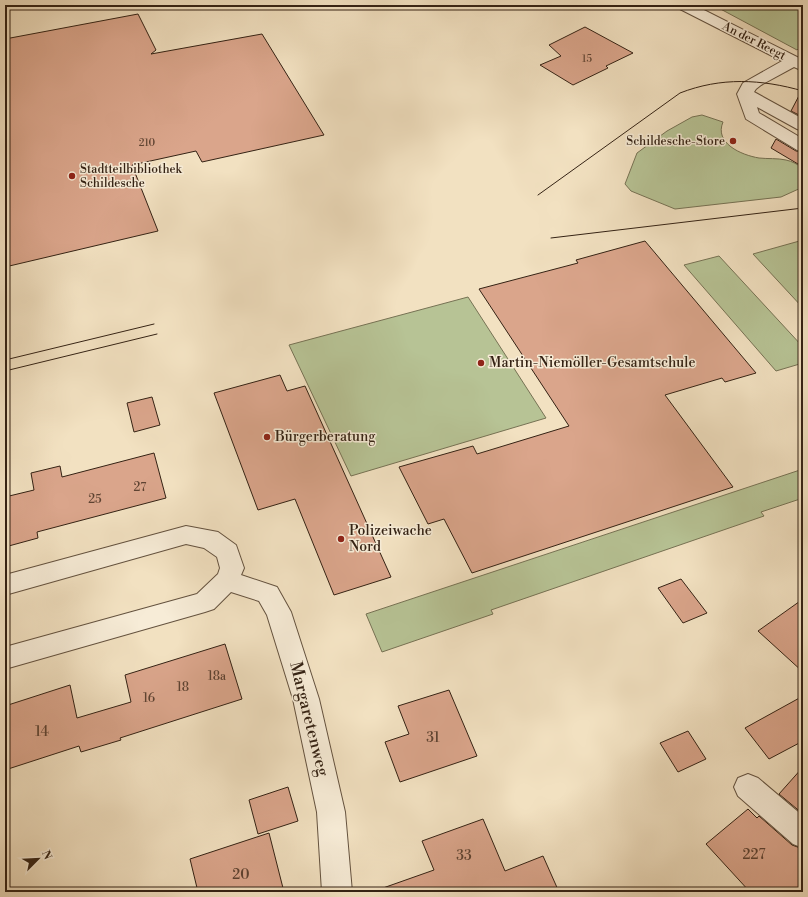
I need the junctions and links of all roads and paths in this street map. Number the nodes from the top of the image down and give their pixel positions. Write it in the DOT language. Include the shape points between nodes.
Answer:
graph roads {
  1 [pos="683,5"];
  2 [pos="798,64"];
  3 [pos="745,94"];
  4 [pos="803,126"];
  5 [pos="803,146"];
  6 [pos="227,580"];
  7 [pos="5,585"];
  8 [pos="5,658"];
  9 [pos="748,787"];
  10 [pos="803,834"];
  11 [pos="337,892"];
  1 -- 2 [label="street, An der Reegt"];
  2 -- 3 [label="street" via="755,82 749,86"];
  3 -- 4 [label="street"];
  3 -- 5 [label="street" via="752,116"];
  6 -- 7 [label="street" via="232,568 228,552 210,539 186,535"];
  6 -- 8 [label="street" via="205,602"];
  6 -- 11 [label="street, Margaretenweg" via="268,594 279,612 306,699 332,812"];
  9 -- 10 [label="street"];
}
